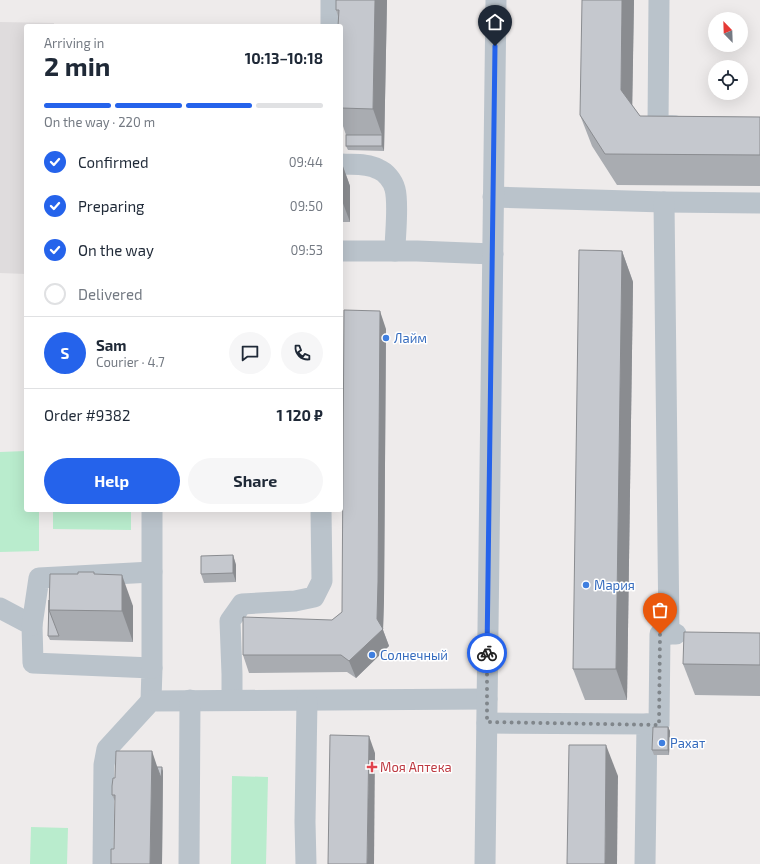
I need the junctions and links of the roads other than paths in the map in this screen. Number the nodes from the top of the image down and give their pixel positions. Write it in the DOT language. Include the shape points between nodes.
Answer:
graph roads {
  1 [pos="331,0"];
  2 [pos="496,0"];
  3 [pos="659,0"];
  4 [pos="330,24"];
  5 [pos="697,126"];
  6 [pos="343,164"];
  7 [pos="494,197"];
  8 [pos="664,202"];
  9 [pos="760,203"];
  10 [pos="343,251"];
  11 [pos="395,251"];
  12 [pos="493,254"];
  13 [pos="152,512"];
  14 [pos="321,512"];
  15 [pos="152,572"];
  16 [pos="0,608"];
  17 [pos="32,626"];
  18 [pos="669,634"];
  19 [pos="692,634"];
  20 [pos="152,668"];
  21 [pos="487,699"];
  22 [pos="190,700"];
  23 [pos="232,700"];
  24 [pos="151,701"];
  25 [pos="307,701"];
  26 [pos="487,722"];
  27 [pos="647,724"];
  28 [pos="104,864"];
  29 [pos="189,864"];
  30 [pos="306,864"];
  31 [pos="485,864"];
  32 [pos="645,864"];
  1 -- 4 [label="street"];
  2 -- 7 [label="street"];
  3 -- 5 [label="street" via="658,125"];
  6 -- 11 [label="street" via="364,165 378,169 390,177 396,198"];
  7 -- 8 [label="street"];
  7 -- 12 [label="street"];
  8 -- 9 [label="street"];
  8 -- 18 [label="street"];
  10 -- 11 [label="street"];
  11 -- 12 [label="street"];
  12 -- 21 [label="street"];
  13 -- 15 [label="street"];
  14 -- 23 [label="street" via="322,581 314,596 295,602 242,604 230,621"];
  15 -- 17 [label="street" via="39,578"];
  15 -- 20 [label="street"];
  16 -- 17 [label="street"];
  17 -- 20 [label="street" via="33,663"];
  18 -- 19 [label="street"];
  18 -- 27 [label="street" via="660,634 659,725"];
  20 -- 24 [label="street"];
  21 -- 25 [label="street"];
  21 -- 26 [label="street"];
  22 -- 23 [label="street"];
  22 -- 24 [label="street"];
  22 -- 29 [label="street"];
  23 -- 25 [label="street"];
  24 -- 28 [label="street" via="107,749 104,765"];
  25 -- 30 [label="street"];
  26 -- 27 [label="street"];
  26 -- 31 [label="street"];
  27 -- 32 [label="street"];
}
